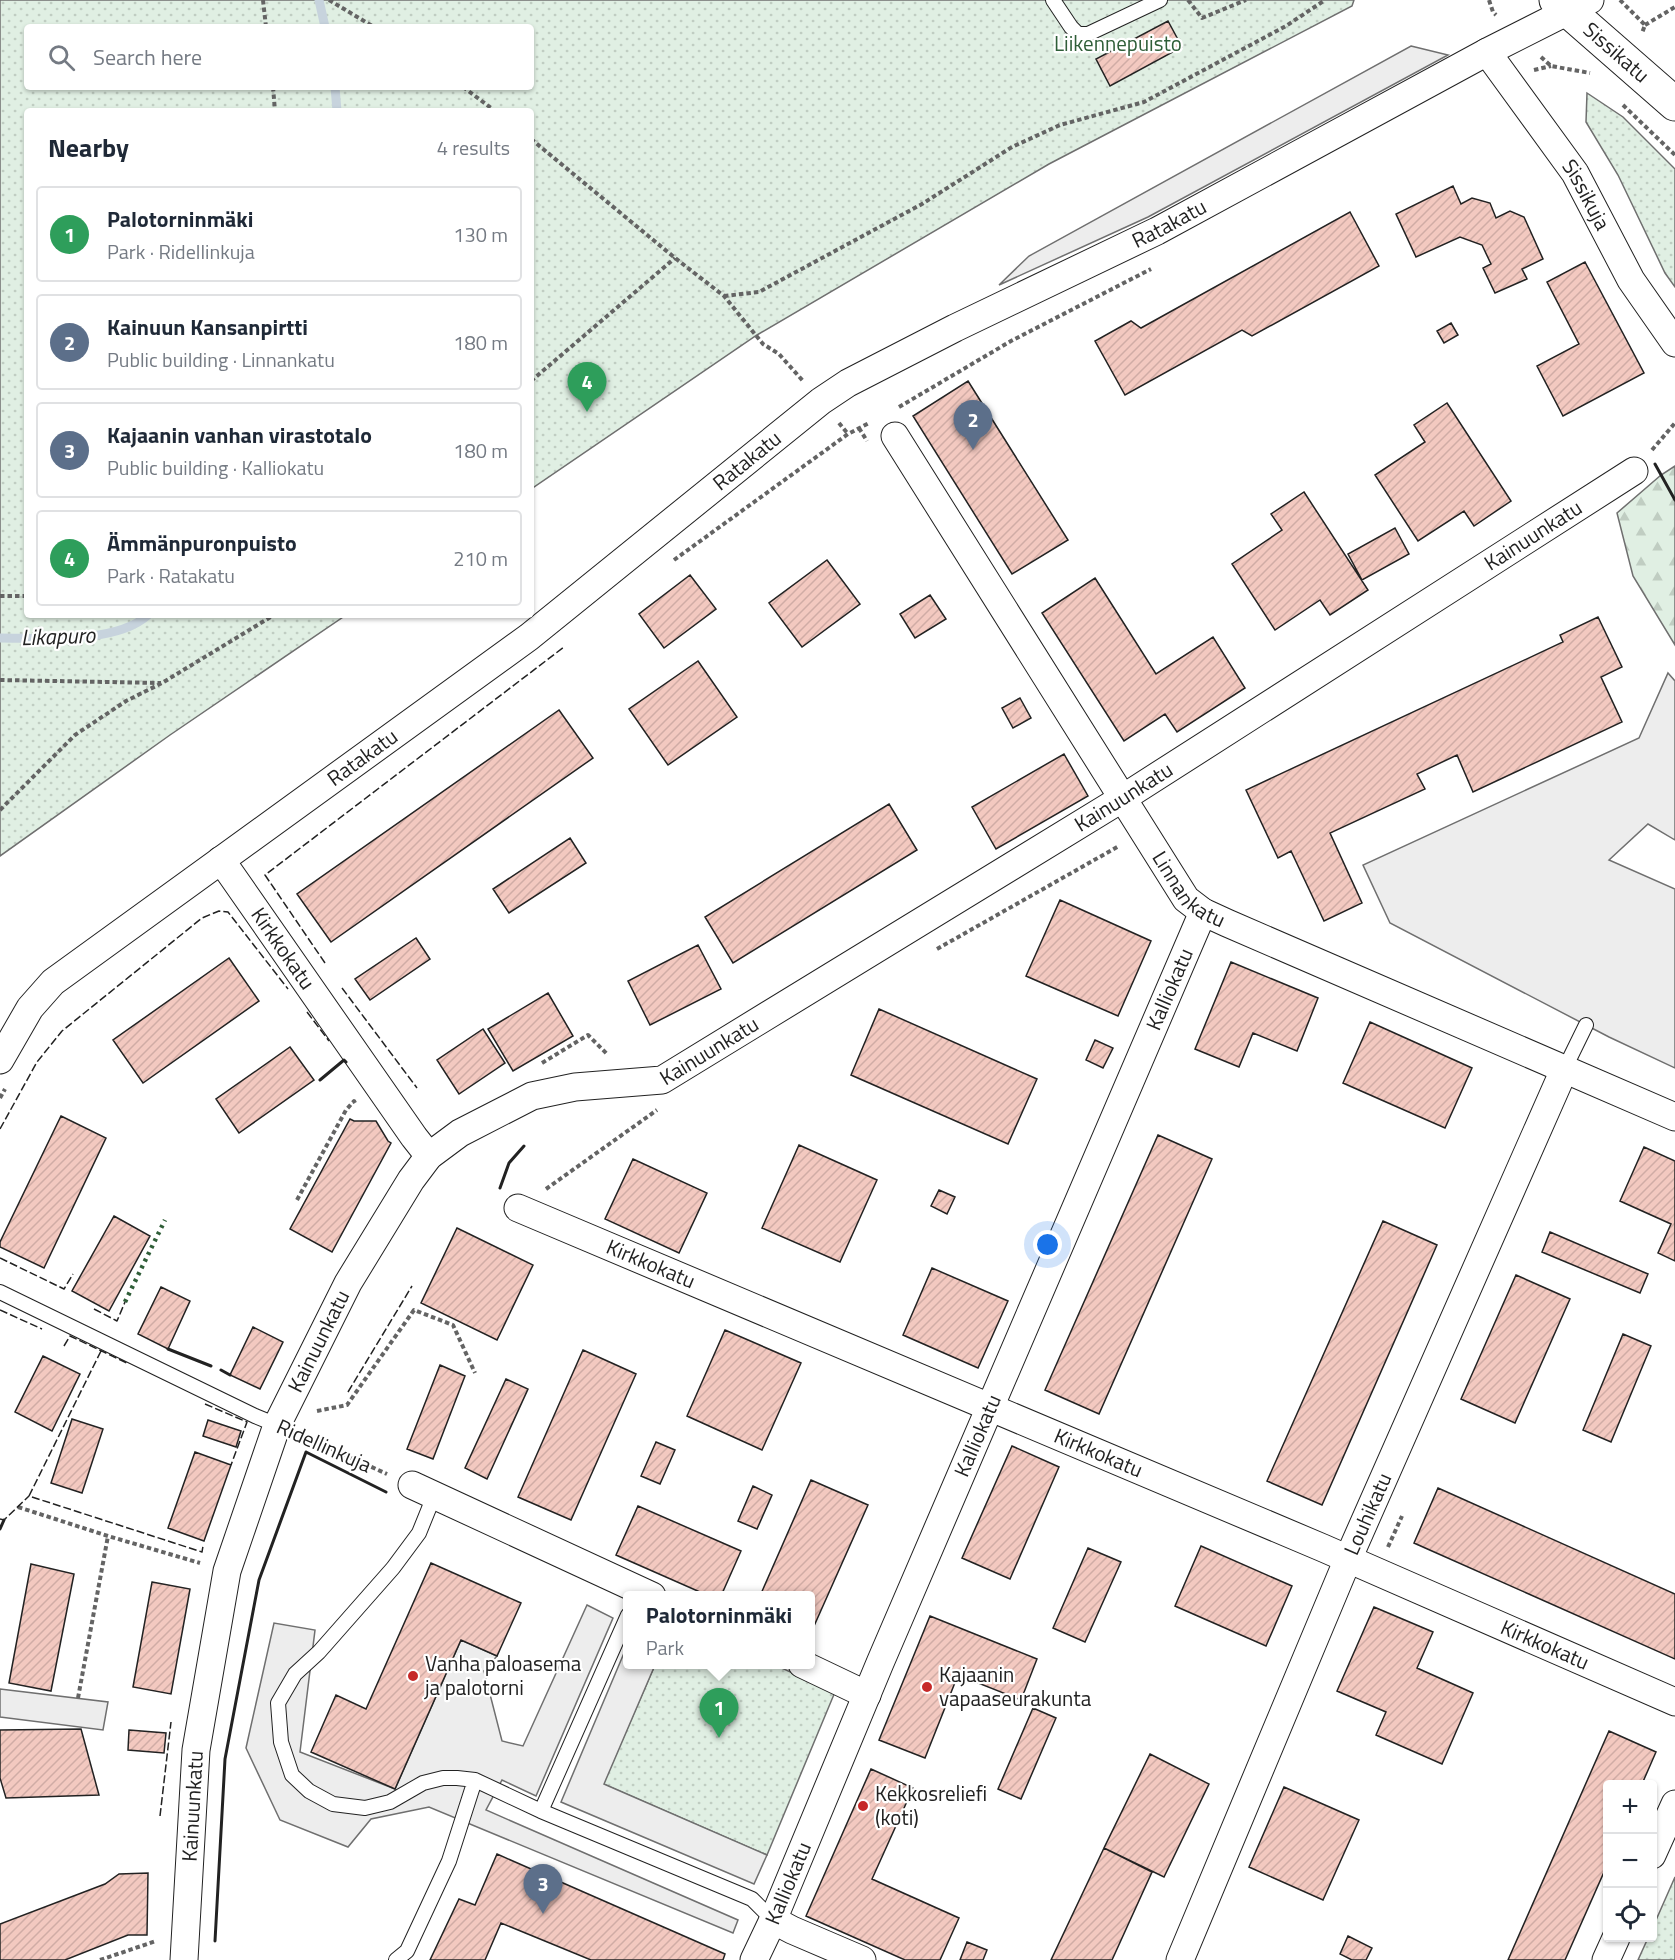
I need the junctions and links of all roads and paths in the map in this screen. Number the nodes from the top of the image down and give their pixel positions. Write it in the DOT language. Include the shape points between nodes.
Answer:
graph roads {
  1 [pos="263,0"];
  2 [pos="329,0"];
  3 [pos="1053,0"];
  4 [pos="1160,0"];
  5 [pos="1188,0"];
  6 [pos="1246,0"];
  7 [pos="1325,0"];
  8 [pos="1489,0"];
  9 [pos="1571,4"];
  10 [pos="1675,7"];
  11 [pos="266,24"];
  12 [pos="369,24"];
  13 [pos="1645,25"];
  14 [pos="1517,36"];
  15 [pos="1486,52"];
  16 [pos="1551,66"];
  17 [pos="1591,73"];
  18 [pos="1505,78"];
  19 [pos="273,90"];
  20 [pos="467,90"];
  21 [pos="1616,98"];
  22 [pos="1675,104"];
  23 [pos="275,108"];
  24 [pos="491,108"];
  25 [pos="534,141"];
  26 [pos="1675,155"];
  27 [pos="675,258"];
  28 [pos="1156,266"];
  29 [pos="724,296"];
  30 [pos="1675,343"];
  31 [pos="779,354"];
  32 [pos="534,378"];
  33 [pos="898,407"];
  34 [pos="1675,423"];
  35 [pos="887,427"];
  36 [pos="1634,471"];
  37 [pos="666,566"];
  38 [pos="0,596"];
  39 [pos="24,596"];
  40 [pos="269,618"];
  41 [pos="0,680"];
  42 [pos="162,683"];
  43 [pos="1123,798"];
  44 [pos="0,810"];
  45 [pos="1126,855"];
  46 [pos="221,860"];
  47 [pos="1203,912"];
  48 [pos="936,950"];
  49 [pos="1586,1025"];
  50 [pos="1564,1070"];
  51 [pos="5,1071"];
  52 [pos="0,1098"];
  53 [pos="362,1108"];
  54 [pos="660,1108"];
  55 [pos="1675,1117"];
  56 [pos="429,1156"];
  57 [pos="297,1200"];
  58 [pos="518,1208"];
  59 [pos="0,1292"];
  60 [pos="475,1374"];
  61 [pos="320,1401"];
  62 [pos="990,1408"];
  63 [pos="306,1427"];
  64 [pos="289,1430"];
  65 [pos="297,1446"];
  66 [pos="423,1491"];
  67 [pos="18,1507"];
  68 [pos="108,1536"];
  69 [pos="1348,1559"];
  70 [pos="227,1572"];
  71 [pos="636,1591"];
  72 [pos="623,1623"];
  73 [pos="811,1669"];
  74 [pos="867,1695"];
  75 [pos="78,1698"];
  76 [pos="1675,1702"];
  77 [pos="476,1780"];
  78 [pos="1675,1804"];
  79 [pos="541,1811"];
  80 [pos="1657,1846"];
  81 [pos="773,1920"];
  82 [pos="1614,1942"];
  83 [pos="184,1960"];
  84 [pos="396,1960"];
  85 [pos="754,1960"];
  86 [pos="862,1960"];
  87 [pos="1180,1960"];
  88 [pos="1606,1960"];
  1 -- 11 [label="path"];
  2 -- 12 [label="path"];
  3 -- 4 [label="lane" via="1078,34 1088,34"];
  5 -- 6 [label="path" via="1202,18"];
  7 -- 29 [label="path" via="1286,26 1144,102 1060,125 1012,147 922,204 759,292"];
  8 -- 14 [label="path" via="1493,12"];
  9 -- 14 [label="street, Ratakatu"];
  9 -- 22 [label="main road, Sissikatu"];
  10 -- 13 [label="path"];
  14 -- 15 [label="street, Ratakatu"];
  14 -- 16 [label="path"];
  15 -- 18 [label="street, Sissikuja"];
  15 -- 46 [label="street, Ratakatu" via="1157,231 955,328 821,400 530,637"];
  16 -- 17 [label="path"];
  16 -- 18 [label="path"];
  18 -- 30 [label="street, Sissikuja" via="1575,173 1631,280"];
  19 -- 23 [label="path"];
  20 -- 24 [label="path"];
  21 -- 26 [label="path"];
  25 -- 27 [label="path"];
  27 -- 29 [label="path"];
  27 -- 32 [label="path"];
  28 -- 33 [label="path" via="1011,341"];
  29 -- 31 [label="path" via="763,344"];
  34 -- 36 [label="path"];
  35 -- 37 [label="path" via="848,434"];
  35 -- 43 [label="street, Linnankatu"];
  36 -- 43 [label="street, Kainuunkatu"];
  38 -- 39 [label="path"];
  40 -- 42 [label="path"];
  41 -- 42 [label="path"];
  42 -- 44 [label="path" via="126,701 75,735"];
  43 -- 47 [label="street, Linnankatu" via="1186,899"];
  43 -- 56 [label="street, Kainuunkatu" via="662,1080 575,1087 532,1096 460,1133"];
  45 -- 48 [label="path" via="1120,845"];
  46 -- 51 [label="street, Ratakatu" via="53,982 30,1008"];
  46 -- 56 [label="street, Kirkkokatu"];
  47 -- 50 [label="street, Linnankatu"];
  47 -- 62 [label="street, Kalliokatu"];
  49 -- 50 [label="lane"];
  50 -- 55 [label="street, Linnankatu"];
  50 -- 69 [label="street, Louhikatu"];
  51 -- 52 [label="path"];
  53 -- 57 [label="path" via="354,1101 346,1110"];
  54 -- 58 [label="path"];
  56 -- 64 [label="street, Kainuunkatu" via="348,1283"];
  58 -- 62 [label="street, Kirkkokatu"];
  59 -- 64 [label="lane, Ridellinkuja"];
  60 -- 61 [label="path" via="453,1325 414,1310 348,1405 314,1412"];
  62 -- 69 [label="street, Kirkkokatu"];
  62 -- 74 [label="street, Kalliokatu"];
  63 -- 64 [label="path"];
  64 -- 65 [label="path"];
  64 -- 66 [label="path, Ridellinkuja"];
  64 -- 70 [label="street, Kainuunkatu"];
  66 -- 71 [label="street"];
  66 -- 77 [label="lane" via="419,1533 393,1568 295,1674 278,1703 281,1742 292,1775 309,1791 333,1804 365,1808 390,1802 423,1782"];
  67 -- 68 [label="path"];
  68 -- 70 [label="path"];
  68 -- 75 [label="path"];
  69 -- 76 [label="street, Kirkkokatu"];
  69 -- 87 [label="street, Louhikatu"];
  70 -- 83 [label="street, Kainuunkatu" via="196,1750"];
  72 -- 79 [label="lane"];
  73 -- 74 [label="street"];
  74 -- 81 [label="street, Kalliokatu"];
  77 -- 79 [label="lane"];
  77 -- 84 [label="lane" via="449,1861 407,1951"];
  78 -- 80 [label="street"];
  79 -- 81 [label="lane" via="752,1899"];
  81 -- 85 [label="street, Kalliokatu"];
  81 -- 86 [label="street"];
  82 -- 88 [label="street"];
}
